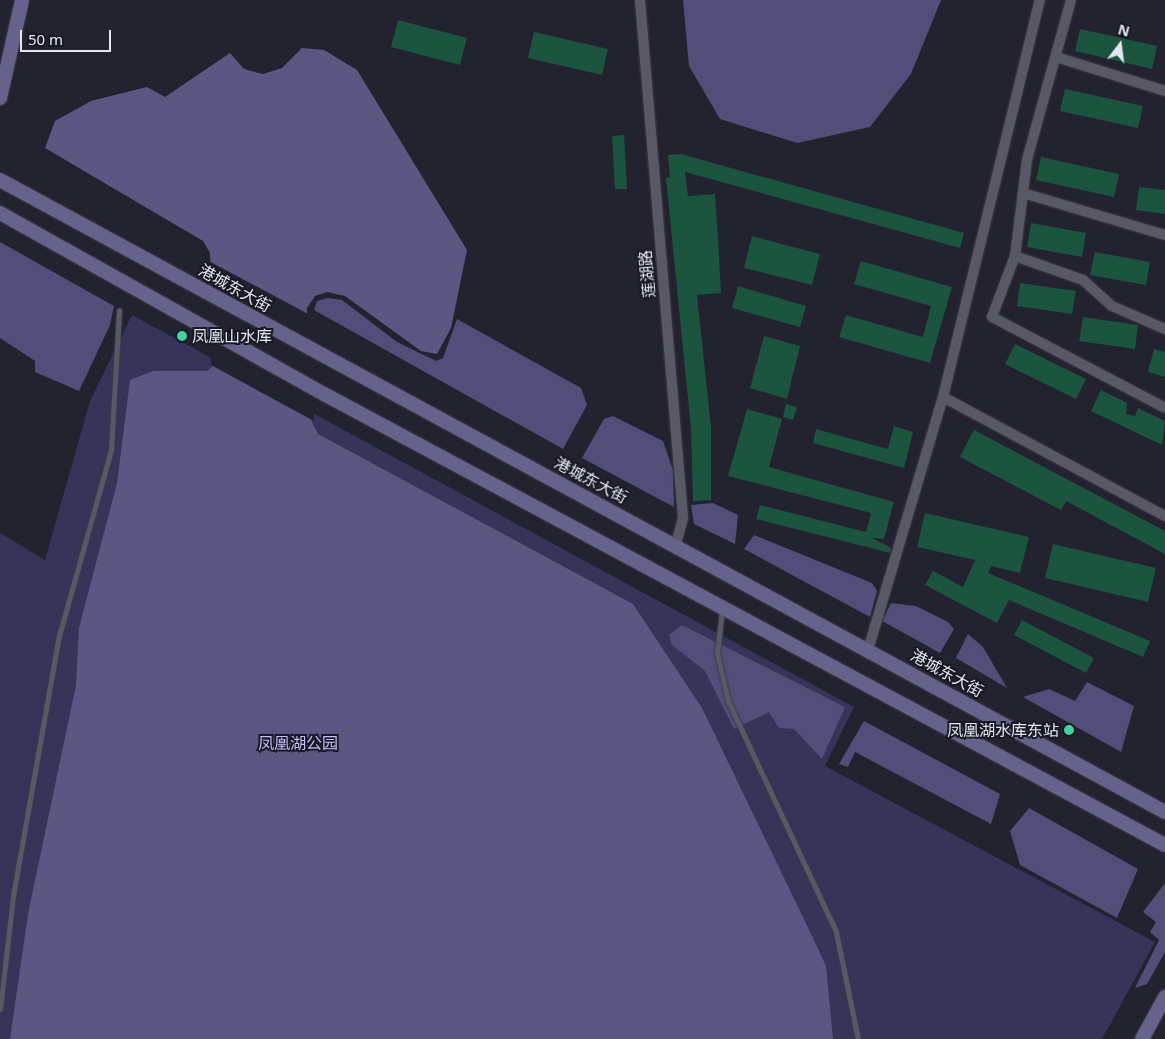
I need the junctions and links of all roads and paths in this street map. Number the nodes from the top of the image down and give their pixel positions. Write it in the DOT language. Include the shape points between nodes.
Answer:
graph roads {
  1 [pos="22,0"];
  2 [pos="640,0"];
  3 [pos="1040,0"];
  4 [pos="1071,0"];
  5 [pos="1056,57"];
  6 [pos="1165,91"];
  7 [pos="0,98"];
  8 [pos="0,180"];
  9 [pos="1023,193"];
  10 [pos="0,213"];
  11 [pos="1165,235"];
  12 [pos="1015,256"];
  13 [pos="119,310"];
  14 [pos="1165,328"];
  15 [pos="944,396"];
  16 [pos="1165,408"];
  17 [pos="1165,516"];
  18 [pos="676,544"];
  19 [pos="722,606"];
  20 [pos="868,650"];
  21 [pos="1165,812"];
  22 [pos="1165,845"];
  23 [pos="1165,997"];
  24 [pos="0,1009"];
  25 [pos="858,1039"];
  26 [pos="1142,1039"];
  1 -- 7 [label="main road"];
  2 -- 18 [label="street, 莲湖路" via="683,518"];
  3 -- 15 [label="street"];
  4 -- 5 [label="street"];
  5 -- 6 [label="street"];
  5 -- 9 [label="street" via="1027,160"];
  8 -- 18 [label="main road, 港城东大街"];
  9 -- 11 [label="street"];
  9 -- 12 [label="street"];
  10 -- 19 [label="main road" via="324,394"];
  12 -- 14 [label="street" via="1084,280 1112,306"];
  12 -- 16 [label="street" via="992,317"];
  13 -- 24 [label="lane" via="112,450 59,636 13,896"];
  15 -- 17 [label="street"];
  15 -- 20 [label="street"];
  18 -- 20 [label="main road, 港城东大街"];
  19 -- 22 [label="main road"];
  19 -- 25 [label="lane" via="717,653 728,701 836,932 852,993"];
  20 -- 21 [label="main road, 港城东大街"];
  23 -- 26 [label="main road"];
}
